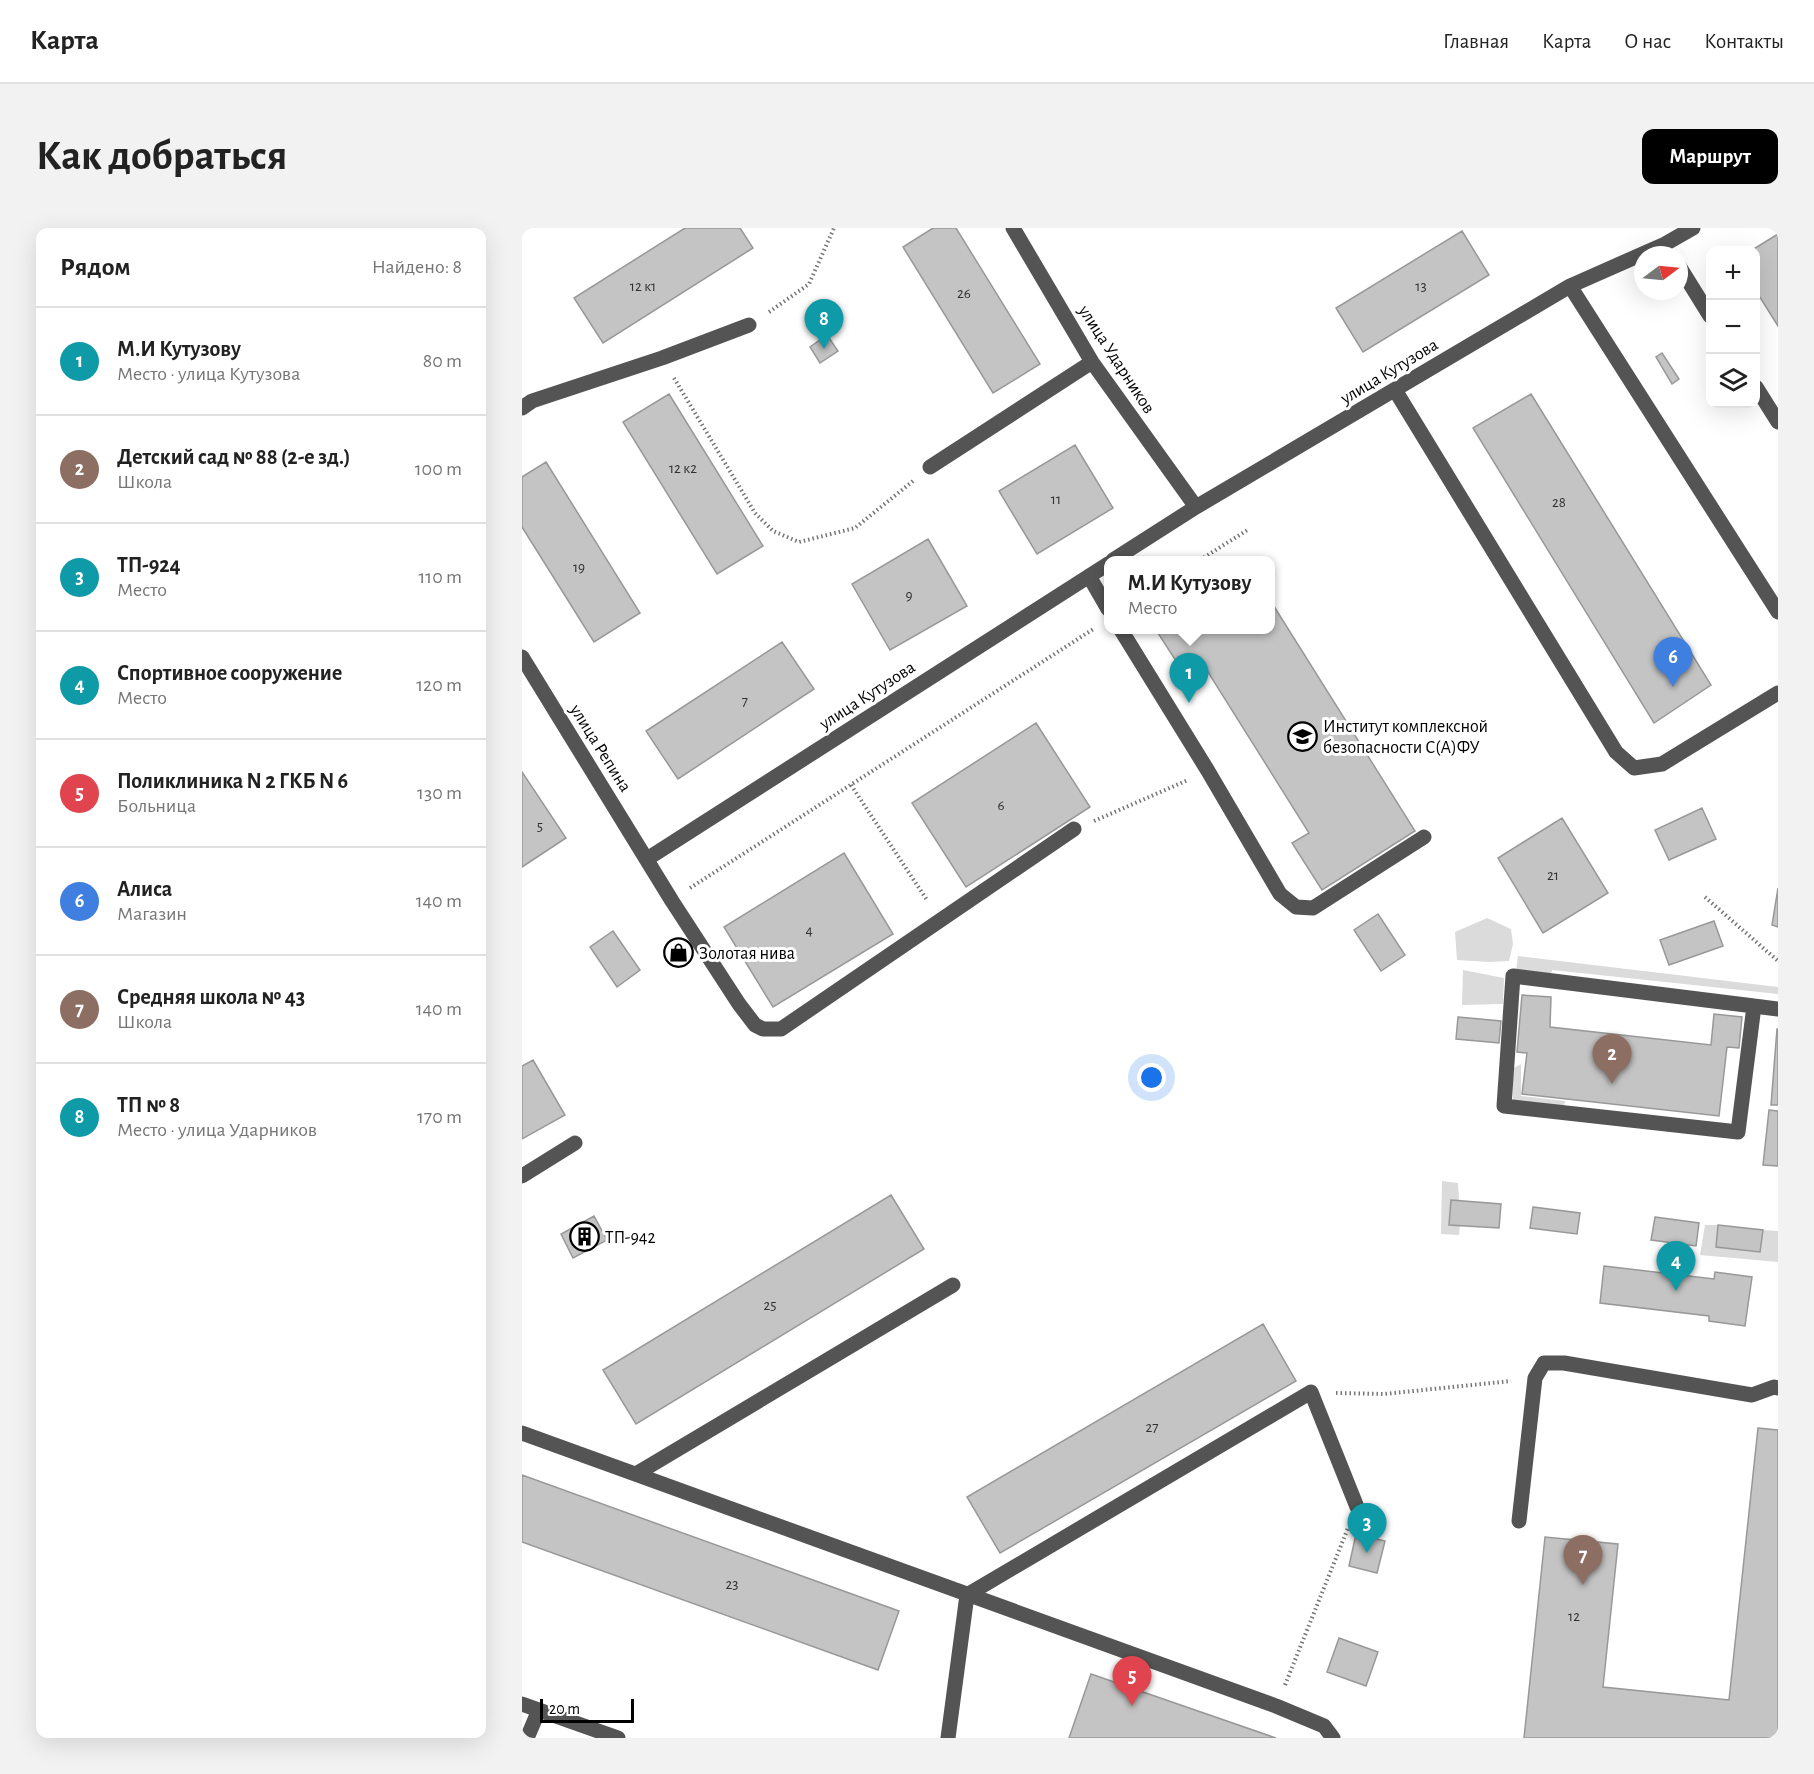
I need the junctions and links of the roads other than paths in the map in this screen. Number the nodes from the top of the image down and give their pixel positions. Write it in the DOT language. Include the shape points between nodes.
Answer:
graph roads {
  1 [pos="1013,228"];
  2 [pos="1693,228"];
  3 [pos="1672,246"];
  4 [pos="1634,262"];
  5 [pos="1688,281"];
  6 [pos="1570,286"];
  7 [pos="1706,310"];
  8 [pos="749,326"];
  9 [pos="1092,362"];
  10 [pos="1395,390"];
  11 [pos="1760,395"];
  12 [pos="522,408"];
  13 [pos="1778,422"];
  14 [pos="930,467"];
  15 [pos="1196,507"];
  16 [pos="1121,556"];
  17 [pos="1104,567"];
  18 [pos="1089,576"];
  19 [pos="1104,602"];
  20 [pos="1778,612"];
  21 [pos="1123,634"];
  22 [pos="522,657"];
  23 [pos="1778,693"];
  24 [pos="1074,830"];
  25 [pos="1424,837"];
  26 [pos="647,859"];
  27 [pos="1754,1006"];
  28 [pos="1778,1009"];
  29 [pos="575,1143"];
  30 [pos="522,1176"];
  31 [pos="953,1285"];
  32 [pos="1778,1388"];
  33 [pos="522,1433"];
  34 [pos="636,1474"];
  35 [pos="1357,1508"];
  36 [pos="1519,1521"];
  37 [pos="967,1595"];
  38 [pos="522,1704"];
  39 [pos="538,1710"];
  40 [pos="527,1738"];
  41 [pos="618,1738"];
  42 [pos="948,1738"];
  43 [pos="1333,1738"];
  1 -- 9 [label="street, улица Ударников"];
  2 -- 3 [label="street, улица Кутузова"];
  4 -- 6 [label="street, улица Кутузова"];
  5 -- 7 [label="street"];
  6 -- 10 [label="street, улица Кутузова"];
  6 -- 20 [label="street"];
  8 -- 12 [label="street" via="532,401"];
  9 -- 14 [label="street"];
  9 -- 15 [label="street, улица Ударников"];
  10 -- 15 [label="street, улица Кутузова"];
  10 -- 23 [label="street" via="1617,752 1634,768 1662,764"];
  11 -- 13 [label="street"];
  15 -- 16 [label="street, улица Кутузова"];
  17 -- 18 [label="street, улица Кутузова"];
  18 -- 19 [label="street"];
  18 -- 26 [label="street, улица Кутузова"];
  21 -- 25 [label="street" via="1280,894 1296,907 1313,908"];
  22 -- 26 [label="street, улица Репина"];
  24 -- 26 [label="street, улица Репина" via="781,1029 763,1029 739,1004"];
  27 -- 27 [label="street" via="1514,976 1504,1106 1738,1132"];
  27 -- 28 [label="street"];
  29 -- 30 [label="street"];
  31 -- 34 [label="street"];
  32 -- 36 [label="street" via="1752,1395 1564,1363 1544,1363 1535,1378"];
  33 -- 34 [label="street"];
  34 -- 37 [label="street"];
  35 -- 37 [label="street" via="1311,1392"];
  37 -- 42 [label="street"];
  37 -- 43 [label="street" via="1276,1706 1324,1726"];
  38 -- 39 [label="street"];
  39 -- 40 [label="street"];
  39 -- 41 [label="street"];
}
